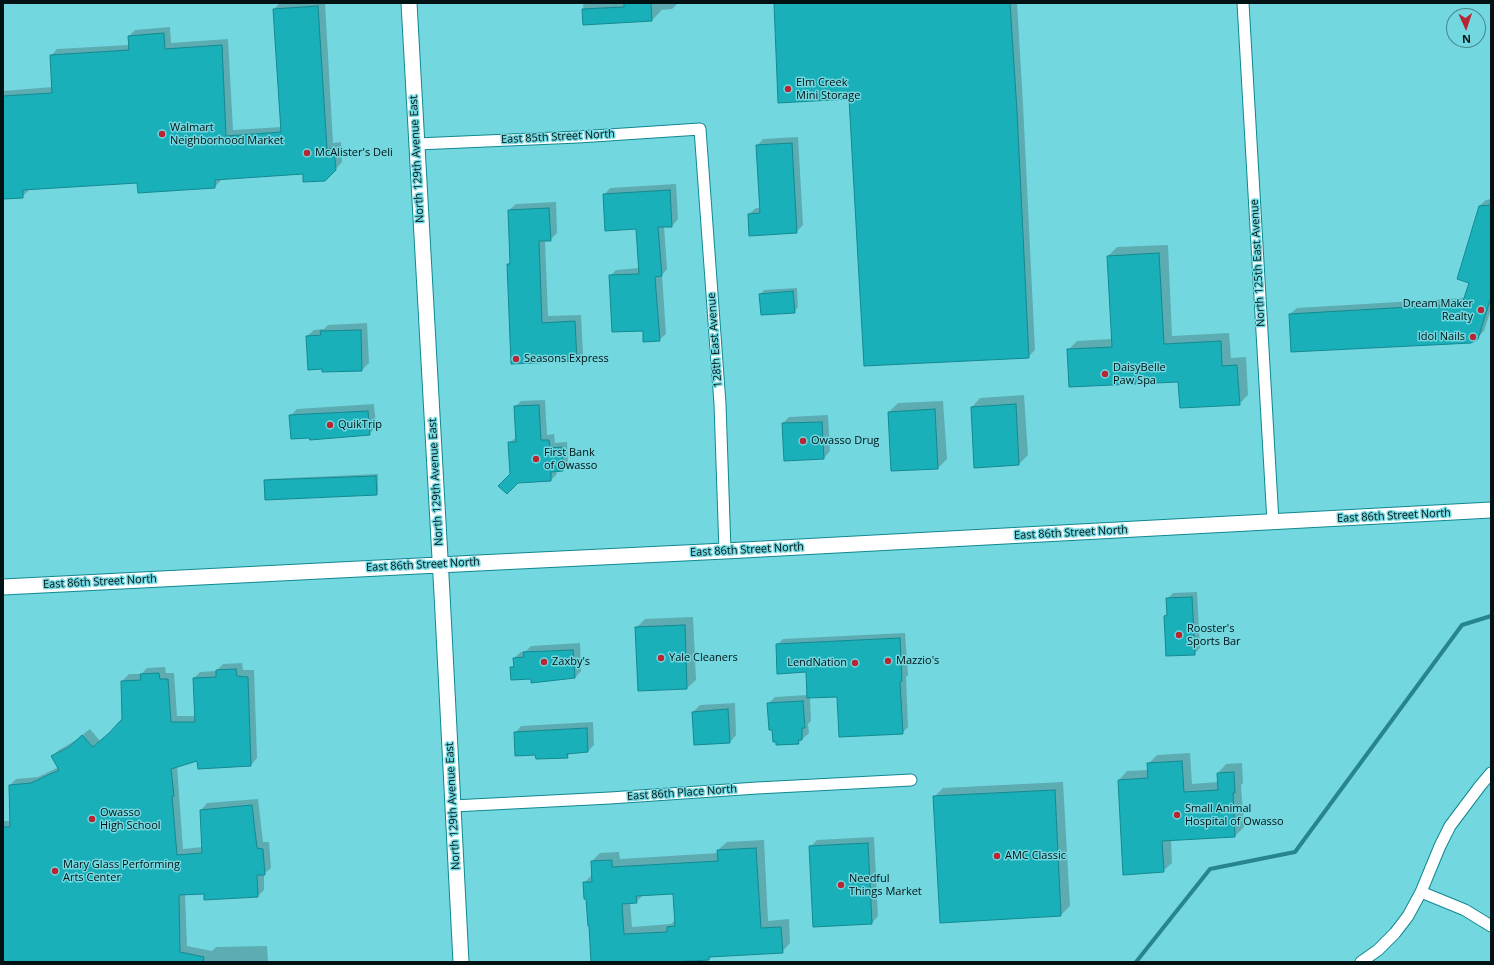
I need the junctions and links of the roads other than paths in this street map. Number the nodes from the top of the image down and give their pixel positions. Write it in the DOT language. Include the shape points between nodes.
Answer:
graph roads {
  1 [pos="409,3"];
  2 [pos="1244,3"];
  3 [pos="700,129"];
  4 [pos="417,144"];
  5 [pos="1491,510"];
  6 [pos="1273,522"];
  7 [pos="725,551"];
  8 [pos="440,564"];
  9 [pos="3,587"];
  10 [pos="1491,773"];
  11 [pos="911,780"];
  12 [pos="453,806"];
  13 [pos="1421,892"];
  14 [pos="1491,926"];
  15 [pos="461,962"];
  16 [pos="1361,962"];
  1 -- 4 [label="main road, North 129th Avenue East"];
  2 -- 6 [label="street, North 125th East Avenue"];
  3 -- 4 [label="street, East 85th Street North"];
  3 -- 7 [label="street, 128th East Avenue" via="720,404"];
  4 -- 8 [label="main road, North 129th Avenue East"];
  5 -- 6 [label="main road, East 86th Street North"];
  6 -- 7 [label="main road, East 86th Street North"];
  7 -- 8 [label="main road, East 86th Street North"];
  8 -- 9 [label="main road, East 86th Street North"];
  8 -- 12 [label="main road, North 129th Avenue East"];
  10 -- 13 [label="street" via="1450,826"];
  11 -- 12 [label="street, East 86th Place North"];
  12 -- 15 [label="main road, North 129th Avenue East"];
  13 -- 14 [label="street" via="1465,910"];
  13 -- 16 [label="street" via="1395,933"];
}
